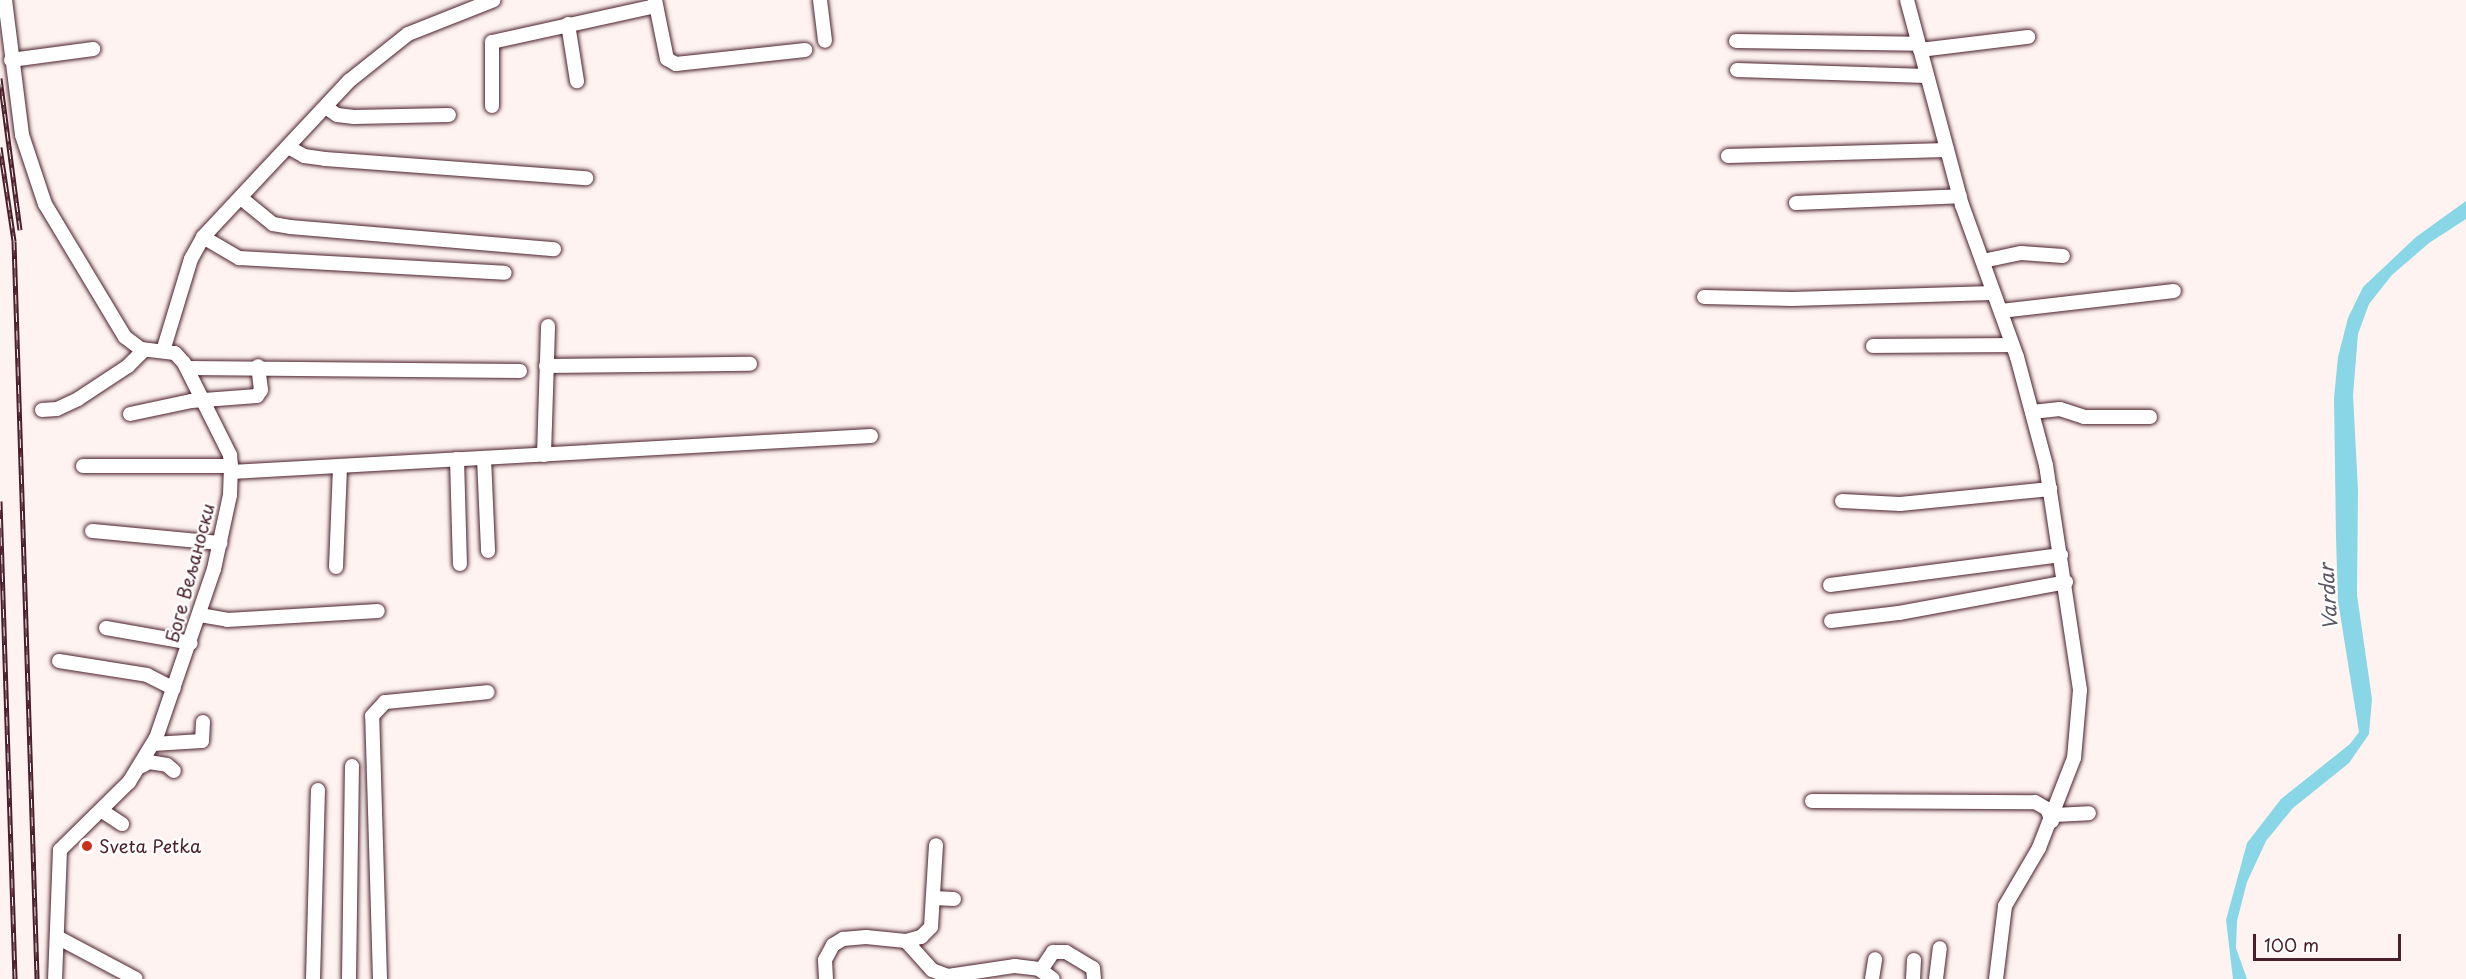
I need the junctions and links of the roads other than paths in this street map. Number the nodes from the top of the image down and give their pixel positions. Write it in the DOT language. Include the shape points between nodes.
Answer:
graph roads {
  1 [pos="5,0"];
  2 [pos="820,0"];
  3 [pos="1907,0"];
  4 [pos="488,1"];
  5 [pos="655,3"];
  6 [pos="568,24"];
  7 [pos="2028,38"];
  8 [pos="825,41"];
  9 [pos="1736,41"];
  10 [pos="1919,47"];
  11 [pos="93,49"];
  12 [pos="806,50"];
  13 [pos="11,60"];
  14 [pos="1737,70"];
  15 [pos="1927,76"];
  16 [pos="577,81"];
  17 [pos="492,106"];
  18 [pos="327,108"];
  19 [pos="449,116"];
  20 [pos="288,147"];
  21 [pos="1947,150"];
  22 [pos="1728,156"];
  23 [pos="586,178"];
  24 [pos="1960,196"];
  25 [pos="241,198"];
  26 [pos="1796,203"];
  27 [pos="257,219"];
  28 [pos="273,224"];
  29 [pos="203,237"];
  30 [pos="554,249"];
  31 [pos="2063,256"];
  32 [pos="1983,261"];
  33 [pos="505,273"];
  34 [pos="2174,291"];
  35 [pos="1993,293"];
  36 [pos="1704,297"];
  37 [pos="2001,311"];
  38 [pos="548,326"];
  39 [pos="2012,345"];
  40 [pos="1873,346"];
  41 [pos="144,350"];
  42 [pos="163,351"];
  43 [pos="750,364"];
  44 [pos="258,366"];
  45 [pos="546,366"];
  46 [pos="187,368"];
  47 [pos="520,371"];
  48 [pos="202,401"];
  49 [pos="42,410"];
  50 [pos="2032,412"];
  51 [pos="130,414"];
  52 [pos="2150,417"];
  53 [pos="871,436"];
  54 [pos="544,455"];
  55 [pos="484,458"];
  56 [pos="458,459"];
  57 [pos="83,466"];
  58 [pos="340,467"];
  59 [pos="231,469"];
  60 [pos="2050,489"];
  61 [pos="1842,501"];
  62 [pos="92,531"];
  63 [pos="220,543"];
  64 [pos="488,551"];
  65 [pos="2061,555"];
  66 [pos="460,564"];
  67 [pos="336,567"];
  68 [pos="2066,582"];
  69 [pos="1830,585"];
  70 [pos="378,611"];
  71 [pos="200,615"];
  72 [pos="1831,621"];
  73 [pos="106,628"];
  74 [pos="191,643"];
  75 [pos="59,661"];
  76 [pos="174,689"];
  77 [pos="488,692"];
  78 [pos="203,722"];
  79 [pos="153,744"];
  80 [pos="142,766"];
  81 [pos="174,771"];
  82 [pos="350,771"];
  83 [pos="318,790"];
  84 [pos="1812,801"];
  85 [pos="102,811"];
  86 [pos="2089,813"];
  87 [pos="2053,818"];
  88 [pos="122,824"];
  89 [pos="936,845"];
  90 [pos="933,898"];
  91 [pos="954,899"];
  92 [pos="57,937"];
  93 [pos="906,941"];
  94 [pos="1940,948"];
  95 [pos="1875,959"];
  96 [pos="1914,960"];
  97 [pos="928,966"];
  98 [pos="1041,970"];
  99 [pos="56,979"];
  100 [pos="136,979"];
  101 [pos="313,979"];
  102 [pos="349,979"];
  103 [pos="380,979"];
  104 [pos="826,979"];
  105 [pos="921,979"];
  106 [pos="1053,979"];
  107 [pos="1094,979"];
  108 [pos="1872,979"];
  109 [pos="1913,979"];
  110 [pos="1936,979"];
  111 [pos="1996,979"];
  1 -- 13 [label="street"];
  2 -- 8 [label="street"];
  3 -- 10 [label="street"];
  4 -- 18 [label="street" via="408,34 349,81"];
  5 -- 6 [label="street"];
  5 -- 12 [label="street" via="667,59 675,64"];
  6 -- 16 [label="street"];
  6 -- 17 [label="street" via="492,42"];
  7 -- 10 [label="street"];
  9 -- 10 [label="street"];
  10 -- 15 [label="street"];
  11 -- 13 [label="street"];
  13 -- 41 [label="street" via="22,135 45,204 115,325 133,345"];
  14 -- 15 [label="street"];
  15 -- 21 [label="street"];
  18 -- 19 [label="street" via="336,115 354,117"];
  18 -- 20 [label="street"];
  20 -- 23 [label="street" via="304,156 325,159"];
  20 -- 25 [label="street"];
  21 -- 22 [label="street"];
  21 -- 24 [label="street"];
  24 -- 26 [label="street"];
  24 -- 32 [label="street"];
  25 -- 28 [label="street"];
  25 -- 29 [label="street"];
  27 -- 28 [label="street"];
  28 -- 30 [label="street"];
  29 -- 33 [label="street" via="239,258"];
  29 -- 42 [label="street" via="191,259"];
  31 -- 32 [label="street" via="2021,253"];
  32 -- 35 [label="street"];
  34 -- 37 [label="street"];
  35 -- 36 [label="street" via="1792,299"];
  35 -- 37 [label="street"];
  37 -- 39 [label="street"];
  38 -- 45 [label="street"];
  39 -- 40 [label="street"];
  39 -- 50 [label="street"];
  41 -- 42 [label="street"];
  41 -- 49 [label="street" via="128,366 78,399 57,409"];
  42 -- 46 [label="street, Боге Вељаноски" via="175,353"];
  43 -- 45 [label="street"];
  44 -- 46 [label="street"];
  44 -- 47 [label="street"];
  44 -- 48 [label="street" via="261,390 256,396"];
  45 -- 54 [label="street"];
  46 -- 48 [label="street, Боге Вељаноски"];
  48 -- 51 [label="street"];
  48 -- 59 [label="street, Боге Вељаноски" via="230,455"];
  50 -- 52 [label="street" via="2060,409 2084,417"];
  50 -- 60 [label="street"];
  53 -- 54 [label="street"];
  54 -- 55 [label="street"];
  55 -- 56 [label="street"];
  55 -- 64 [label="street"];
  56 -- 58 [label="street"];
  56 -- 66 [label="street"];
  57 -- 59 [label="street"];
  58 -- 59 [label="street"];
  58 -- 67 [label="street"];
  59 -- 63 [label="street, Боге Вељаноски"];
  60 -- 61 [label="street" via="1900,504"];
  60 -- 65 [label="street"];
  62 -- 63 [label="street"];
  63 -- 71 [label="street, Боге Вељаноски"];
  65 -- 68 [label="street"];
  65 -- 69 [label="street"];
  68 -- 72 [label="street" via="1899,613"];
  68 -- 87 [label="street" via="2080,690 2079,730 2074,758"];
  70 -- 71 [label="street" via="227,620"];
  71 -- 74 [label="street, Боге Вељаноски"];
  73 -- 74 [label="street"];
  74 -- 76 [label="street, Боге Вељаноски"];
  75 -- 76 [label="street" via="147,675"];
  76 -- 79 [label="street, Боге Вељаноски"];
  77 -- 103 [label="street" via="384,702 372,716"];
  78 -- 79 [label="street" via="202,741"];
  79 -- 80 [label="street, Боге Вељаноски"];
  80 -- 81 [label="street" via="149,762 167,765"];
  80 -- 85 [label="street, Боге Вељаноски"];
  82 -- 102 [label="street"];
  83 -- 101 [label="street"];
  84 -- 87 [label="street" via="2034,802 2047,809"];
  85 -- 88 [label="street"];
  85 -- 92 [label="street, Боге Вељаноски" via="60,850"];
  86 -- 87 [label="street"];
  87 -- 111 [label="street" via="2005,906"];
  89 -- 90 [label="street"];
  90 -- 91 [label="street"];
  90 -- 93 [label="street" via="931,927 921,937"];
  92 -- 99 [label="street, Боге Вељаноски"];
  92 -- 100 [label="street"];
  93 -- 97 [label="street"];
  93 -- 104 [label="street" via="866,937 837,941 825,960"];
  94 -- 110 [label="street"];
  95 -- 108 [label="street"];
  96 -- 109 [label="street"];
  97 -- 98 [label="street" via="938,974 954,976 1004,966"];
  97 -- 105 [label="street"];
  98 -- 106 [label="street"];
  98 -- 107 [label="street" via="1053,952 1066,952 1093,968"];
}
